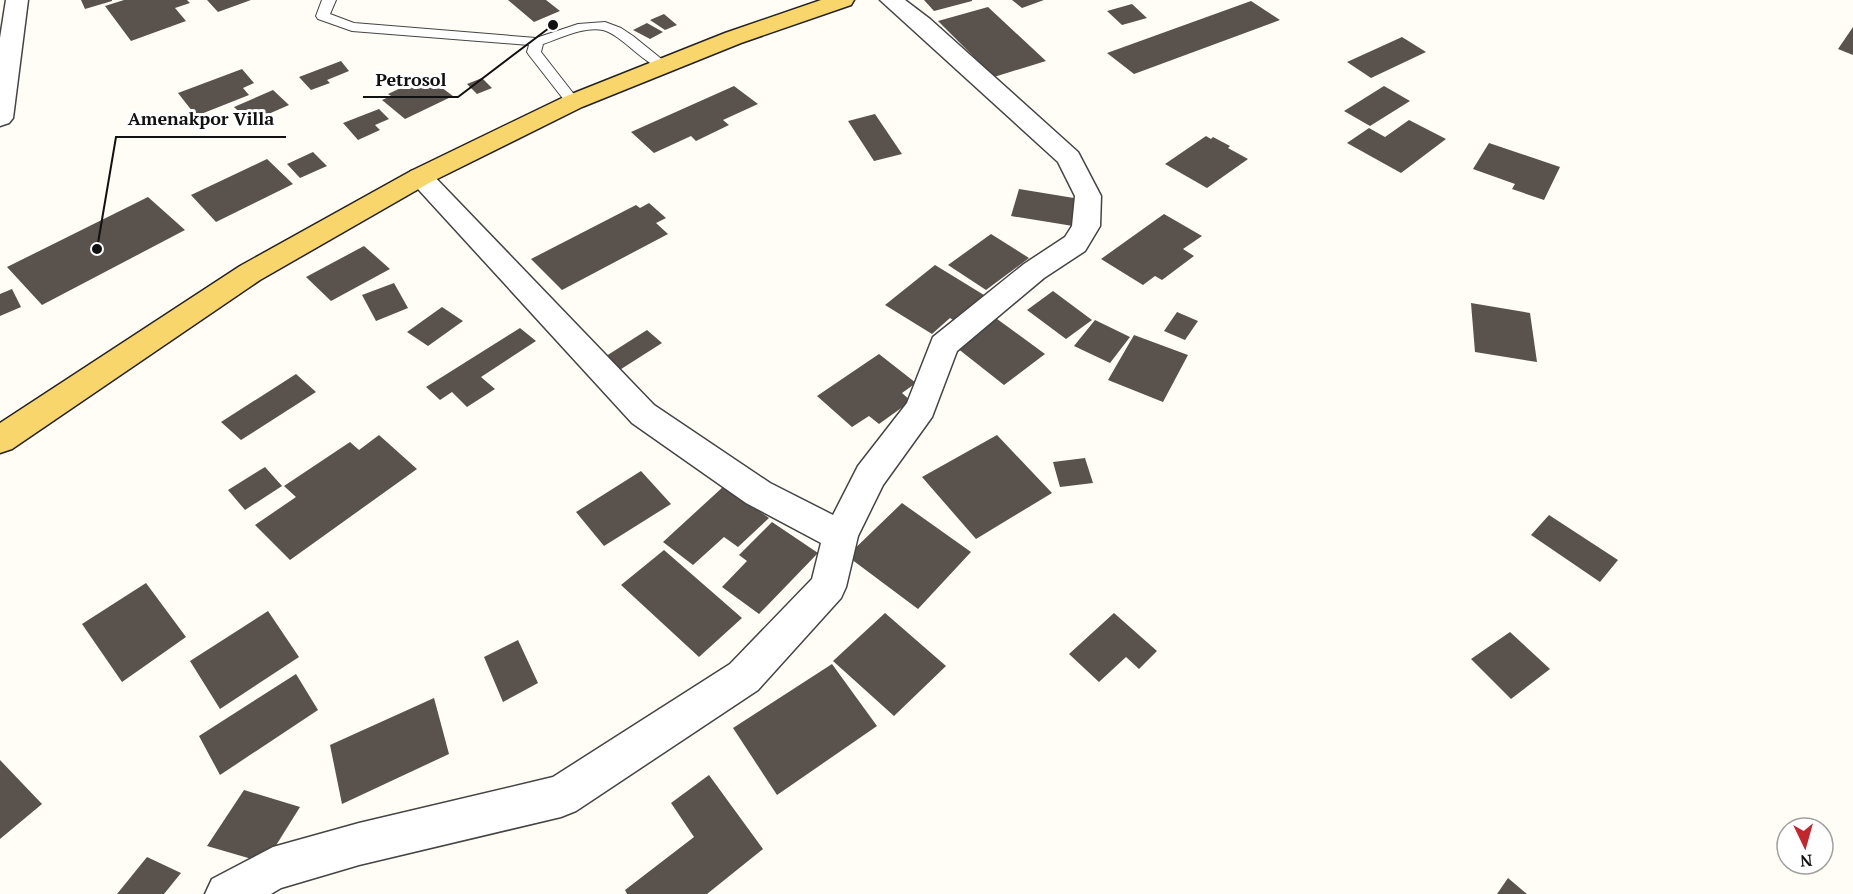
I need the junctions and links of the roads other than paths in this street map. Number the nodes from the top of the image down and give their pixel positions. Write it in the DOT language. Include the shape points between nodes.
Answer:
graph roads {
  1 [pos="17,0"];
  2 [pos="329,0"];
  3 [pos="843,0"];
  4 [pos="891,0"];
  5 [pos="537,42"];
  6 [pos="662,65"];
  7 [pos="573,102"];
  8 [pos="0,118"];
  9 [pos="420,177"];
  10 [pos="1,436"];
  11 [pos="840,536"];
  12 [pos="227,894"];
  1 -- 8 [label="street"];
  2 -- 5 [label="lane" via="323,16 352,27"];
  3 -- 6 [label="main road"];
  4 -- 11 [label="street" via="1069,158 1088,196 1086,226 1075,244 1035,271 944,345 921,408 870,476"];
  5 -- 6 [label="lane" via="598,24 615,28"];
  5 -- 7 [label="lane" via="534,52"];
  6 -- 7 [label="main road"];
  7 -- 9 [label="main road"];
  9 -- 10 [label="main road" via="250,273"];
  9 -- 11 [label="street" via="643,414 758,493"];
  11 -- 12 [label="street" via="828,587 744,677 561,796 359,844 273,869"];
}
